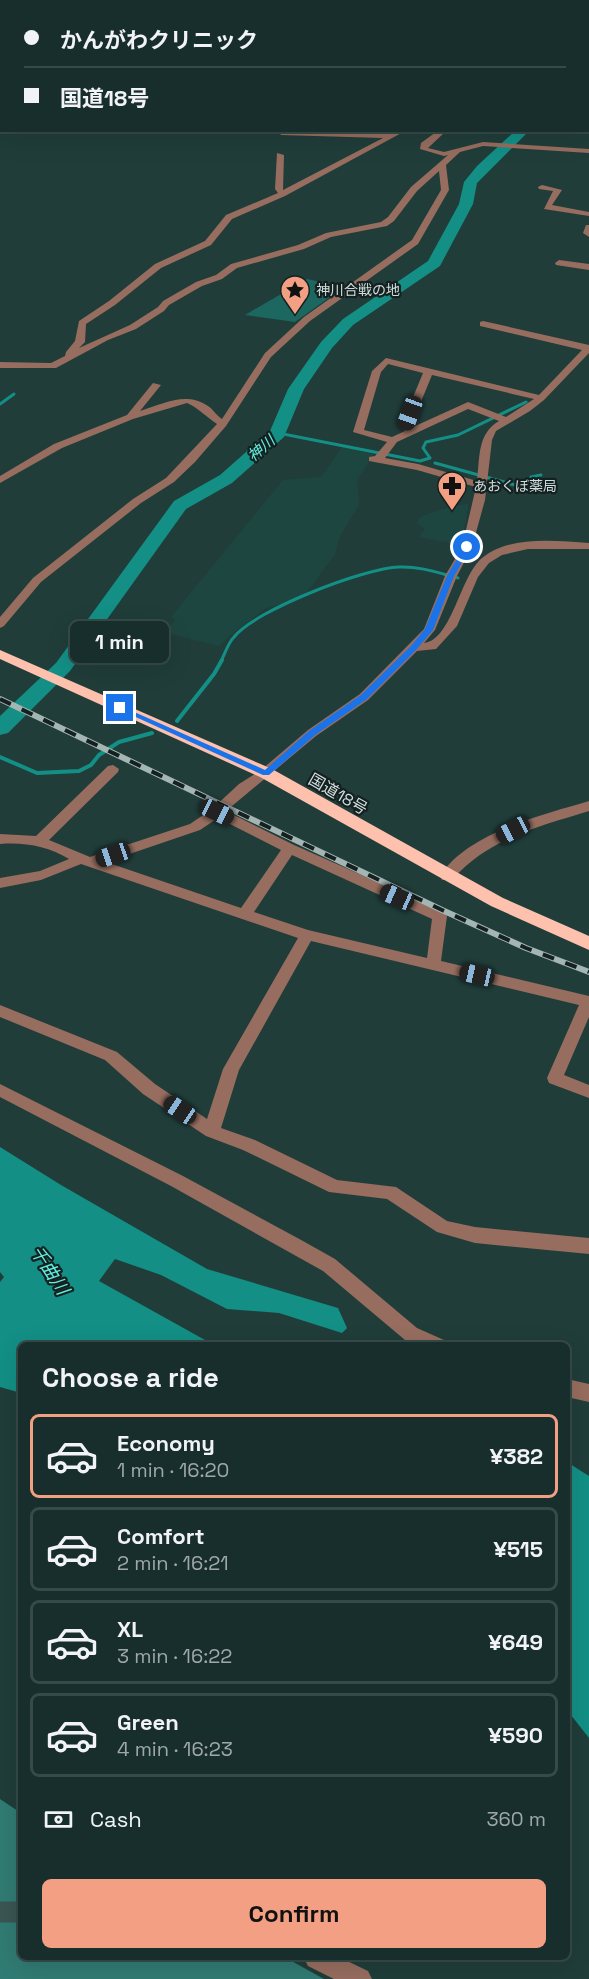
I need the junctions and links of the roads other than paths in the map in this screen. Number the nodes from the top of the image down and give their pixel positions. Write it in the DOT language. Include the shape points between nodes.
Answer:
graph roads {
  1 [pos="400,132"];
  2 [pos="408,132"];
  3 [pos="440,132"];
  4 [pos="281,133"];
  5 [pos="394,135"];
  6 [pos="589,151"];
  7 [pos="456,152"];
  8 [pos="280,155"];
  9 [pos="442,165"];
  10 [pos="542,187"];
  11 [pos="282,194"];
  12 [pos="589,214"];
  13 [pos="589,227"];
  14 [pos="589,236"];
  15 [pos="559,263"];
  16 [pos="589,267"];
  17 [pos="483,324"];
  18 [pos="589,349"];
  19 [pos="60,362"];
  20 [pos="0,365"];
  21 [pos="428,372"];
  22 [pos="156,385"];
  23 [pos="541,398"];
  24 [pos="130,417"];
  25 [pos="506,420"];
  26 [pos="223,424"];
  27 [pos="411,431"];
  28 [pos="393,440"];
  29 [pos="0,480"];
  30 [pos="482,485"];
  31 [pos="589,546"];
  32 [pos="0,624"];
  33 [pos="413,648"];
  34 [pos="0,654"];
  35 [pos="113,770"];
  36 [pos="266,773"];
  37 [pos="589,806"];
  38 [pos="217,812"];
  39 [pos="0,839"];
  40 [pos="38,842"];
  41 [pos="289,848"];
  42 [pos="86,860"];
  43 [pos="447,876"];
  44 [pos="0,883"];
  45 [pos="244,915"];
  46 [pos="307,935"];
  47 [pos="589,943"];
  48 [pos="433,965"];
  49 [pos="589,1002"];
  50 [pos="0,1011"];
  51 [pos="0,1090"];
  52 [pos="589,1092"];
  53 [pos="212,1131"];
  54 [pos="589,1246"];
  55 [pos="429,1342"];
  56 [pos="570,1389"];
  57 [pos="589,1393"];
  58 [pos="320,1960"];
  59 [pos="360,1979"];
  1 -- 5 [label="street"];
  2 -- 5 [label="street"];
  3 -- 7 [label="street" via="424,149 436,154"];
  4 -- 5 [label="street"];
  5 -- 11 [label="street"];
  6 -- 7 [label="street" via="483,144"];
  7 -- 9 [label="street"];
  8 -- 11 [label="street"];
  9 -- 19 [label="street" via="414,189 384,224 329,235 234,266 166,303 133,327"];
  9 -- 26 [label="street" via="445,190 415,242 308,319 268,355"];
  10 -- 12 [label="street" via="558,190 547,207"];
  11 -- 19 [label="street" via="243,209 230,217 208,243 149,272 82,323 80,342"];
  13 -- 14 [label="street"];
  15 -- 16 [label="street"];
  17 -- 18 [label="street"];
  18 -- 23 [label="street"];
  19 -- 20 [label="street" via="53,366"];
  21 -- 23 [label="street"];
  21 -- 27 [label="street" via="406,426"];
  21 -- 28 [label="street" via="386,362 377,371 358,432"];
  22 -- 24 [label="street"];
  23 -- 25 [label="street"];
  24 -- 26 [label="street" via="188,400 207,409"];
  24 -- 29 [label="street" via="58,446"];
  25 -- 27 [label="street" via="468,405"];
  25 -- 30 [label="street" via="489,434"];
  26 -- 32 [label="street" via="170,480 137,501 37,580"];
  27 -- 28 [label="street"];
  28 -- 30 [label="street" via="375,459"];
  30 -- 33 [label="street" via="467,547 429,630"];
  31 -- 33 [label="street" via="534,545 495,555 476,571 451,625 432,646"];
  33 -- 36 [label="street" via="364,697 312,733"];
  34 -- 36 [label="highway, 国道18号"];
  35 -- 40 [label="street"];
  36 -- 38 [label="street"];
  36 -- 43 [label="highway, 国道18号"];
  37 -- 43 [label="street" via="513,830 464,856"];
  38 -- 41 [label="street"];
  38 -- 42 [label="street" via="195,827"];
  39 -- 40 [label="street"];
  40 -- 42 [label="street"];
  41 -- 45 [label="street"];
  41 -- 48 [label="street" via="440,916"];
  42 -- 44 [label="street" via="20,881"];
  42 -- 45 [label="street"];
  43 -- 47 [label="highway, 国道18号"];
  45 -- 46 [label="street"];
  46 -- 48 [label="street"];
  46 -- 53 [label="street" via="231,1069"];
  48 -- 49 [label="street"];
  49 -- 52 [label="street" via="555,1078"];
  50 -- 53 [label="street" via="111,1056 148,1089"];
  51 -- 55 [label="street" via="297,1246 329,1265 411,1334"];
  53 -- 54 [label="street" via="335,1187 390,1192 443,1227 475,1235"];
  56 -- 57 [label="street"];
  58 -- 59 [label="street"];
}
